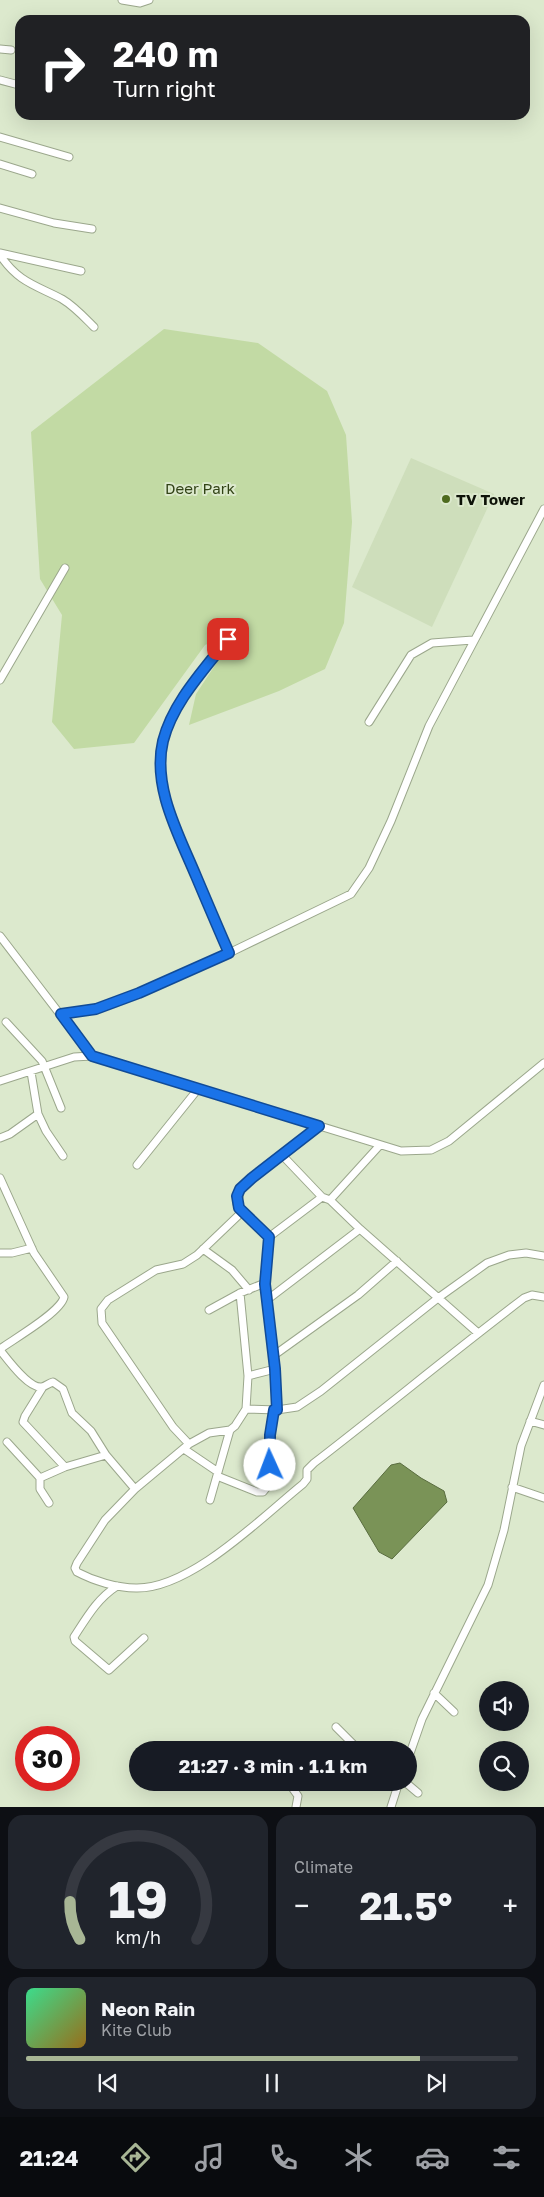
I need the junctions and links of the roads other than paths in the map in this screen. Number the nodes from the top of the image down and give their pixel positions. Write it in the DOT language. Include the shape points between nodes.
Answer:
graph roads {
  1 [pos="122,0"];
  2 [pos="149,0"];
  3 [pos="0,49"];
  4 [pos="11,50"];
  5 [pos="0,80"];
  6 [pos="15,84"];
  7 [pos="0,137"];
  8 [pos="69,157"];
  9 [pos="0,164"];
  10 [pos="32,174"];
  11 [pos="0,208"];
  12 [pos="92,229"];
  13 [pos="0,254"];
  14 [pos="81,271"];
  15 [pos="94,328"];
  16 [pos="544,509"];
  17 [pos="66,568"];
  18 [pos="228,639"];
  19 [pos="473,640"];
  20 [pos="0,680"];
  21 [pos="369,722"];
  22 [pos="0,936"];
  23 [pos="2,944"];
  24 [pos="229,953"];
  25 [pos="61,1014"];
  26 [pos="6,1022"];
  27 [pos="92,1056"];
  28 [pos="544,1063"];
  29 [pos="45,1067"];
  30 [pos="31,1072"];
  31 [pos="0,1081"];
  32 [pos="198,1089"];
  33 [pos="61,1108"];
  34 [pos="38,1114"];
  35 [pos="319,1126"];
  36 [pos="0,1138"];
  37 [pos="380,1145"];
  38 [pos="282,1155"];
  39 [pos="63,1156"];
  40 [pos="137,1165"];
  41 [pos="0,1178"];
  42 [pos="322,1197"];
  43 [pos="330,1200"];
  44 [pos="243,1211"];
  45 [pos="360,1229"];
  46 [pos="269,1237"];
  47 [pos="32,1248"];
  48 [pos="203,1249"];
  49 [pos="0,1253"];
  50 [pos="544,1256"];
  51 [pos="397,1262"];
  52 [pos="265,1284"];
  53 [pos="249,1290"];
  54 [pos="240,1294"];
  55 [pos="544,1297"];
  56 [pos="438,1298"];
  57 [pos="267,1300"];
  58 [pos="209,1310"];
  59 [pos="478,1333"];
  60 [pos="0,1350"];
  61 [pos="273,1356"];
  62 [pos="275,1369"];
  63 [pos="248,1376"];
  64 [pos="544,1385"];
  65 [pos="43,1387"];
  66 [pos="246,1409"];
  67 [pos="275,1410"];
  68 [pos="530,1421"];
  69 [pos="544,1425"];
  70 [pos="230,1430"];
  71 [pos="7,1442"];
  72 [pos="187,1447"];
  73 [pos="106,1455"];
  74 [pos="64,1468"];
  75 [pos="217,1474"];
  76 [pos="40,1478"];
  77 [pos="512,1487"];
  78 [pos="135,1489"];
  79 [pos="544,1498"];
  80 [pos="210,1500"];
  81 [pos="49,1503"];
  82 [pos="117,1586"];
  83 [pos="144,1638"];
  84 [pos="434,1693"];
  85 [pos="454,1712"];
  86 [pos="336,1727"];
  87 [pos="350,1741"];
  88 [pos="414,1741"];
  89 [pos="294,1791"];
  90 [pos="396,1791"];
  91 [pos="416,1791"];
  92 [pos="418,1793"];
  93 [pos="296,1807"];
  94 [pos="391,1807"];
  1 -- 2 [label="street" via="140,3"];
  3 -- 4 [label="street"];
  5 -- 6 [label="street"];
  7 -- 8 [label="street"];
  9 -- 10 [label="street"];
  11 -- 12 [label="street" via="54,224"];
  13 -- 14 [label="street"];
  13 -- 15 [label="street" via="10,270 69,304"];
  16 -- 19 [label="street"];
  17 -- 20 [label="street"];
  18 -- 24 [label="street" via="191,686 172,717 163,742 160,768 174,824"];
  19 -- 21 [label="street" via="432,644 411,655"];
  19 -- 24 [label="street" via="429,726 391,822 360,883 351,894 333,904"];
  22 -- 23 [label="street"];
  23 -- 25 [label="street"];
  24 -- 25 [label="street" via="96,1009"];
  25 -- 27 [label="street"];
  26 -- 29 [label="street"];
  27 -- 29 [label="street" via="74,1057"];
  27 -- 32 [label="street"];
  28 -- 37 [label="street" via="449,1141 431,1150 402,1151"];
  29 -- 30 [label="street"];
  29 -- 33 [label="street"];
  30 -- 31 [label="street"];
  30 -- 34 [label="street"];
  32 -- 35 [label="street"];
  32 -- 40 [label="street"];
  34 -- 36 [label="street"];
  34 -- 39 [label="street"];
  35 -- 37 [label="street"];
  35 -- 38 [label="street"];
  37 -- 43 [label="street"];
  38 -- 42 [label="street"];
  38 -- 44 [label="street" via="240,1189 237,1204"];
  41 -- 47 [label="street"];
  42 -- 43 [label="street"];
  42 -- 46 [label="street"];
  43 -- 45 [label="street"];
  44 -- 46 [label="street"];
  44 -- 48 [label="street"];
  45 -- 51 [label="street"];
  45 -- 57 [label="street"];
  46 -- 52 [label="street"];
  47 -- 49 [label="street"];
  47 -- 60 [label="street" via="64,1301"];
  48 -- 53 [label="street" via="232,1270"];
  48 -- 72 [label="street" via="183,1264 156,1270 108,1300 100,1314 102,1323"];
  50 -- 56 [label="street" via="509,1254 487,1262"];
  51 -- 56 [label="street"];
  51 -- 61 [label="street"];
  52 -- 53 [label="street"];
  52 -- 57 [label="street"];
  53 -- 54 [label="street"];
  54 -- 58 [label="street"];
  54 -- 63 [label="street"];
  55 -- 59 [label="street" via="532,1295 524,1298"];
  56 -- 59 [label="street"];
  56 -- 67 [label="street" via="321,1391 297,1406"];
  57 -- 61 [label="street"];
  59 -- 82 [label="street" via="314,1463 303,1484 220,1552 191,1571 162,1584 137,1588"];
  60 -- 65 [label="street" via="32,1385"];
  61 -- 62 [label="street"];
  62 -- 63 [label="street"];
  62 -- 67 [label="street"];
  63 -- 66 [label="street"];
  64 -- 68 [label="street"];
  65 -- 73 [label="street" via="53,1382 61,1387 72,1413 91,1431"];
  65 -- 74 [label="street" via="23,1422"];
  66 -- 67 [label="street"];
  66 -- 70 [label="street"];
  67 -- 75 [label="street" via="270,1435 271,1482 267,1489 257,1492"];
  68 -- 69 [label="street"];
  68 -- 77 [label="street"];
  70 -- 72 [label="street" via="209,1433"];
  70 -- 75 [label="street"];
  71 -- 76 [label="street"];
  72 -- 75 [label="street"];
  72 -- 78 [label="street"];
  73 -- 74 [label="street"];
  73 -- 78 [label="street"];
  74 -- 76 [label="street"];
  75 -- 80 [label="street"];
  76 -- 81 [label="street" via="40,1489"];
  77 -- 79 [label="street"];
  77 -- 84 [label="street" via="504,1530 488,1584"];
  78 -- 82 [label="street" via="106,1520 76,1566 78,1574"];
  82 -- 83 [label="street" via="94,1606 74,1637 75,1641 109,1670"];
  84 -- 85 [label="street"];
  84 -- 88 [label="street"];
  86 -- 87 [label="street"];
  89 -- 93 [label="street" via="298,1796"];
  90 -- 94 [label="street"];
  91 -- 92 [label="street"];
}
